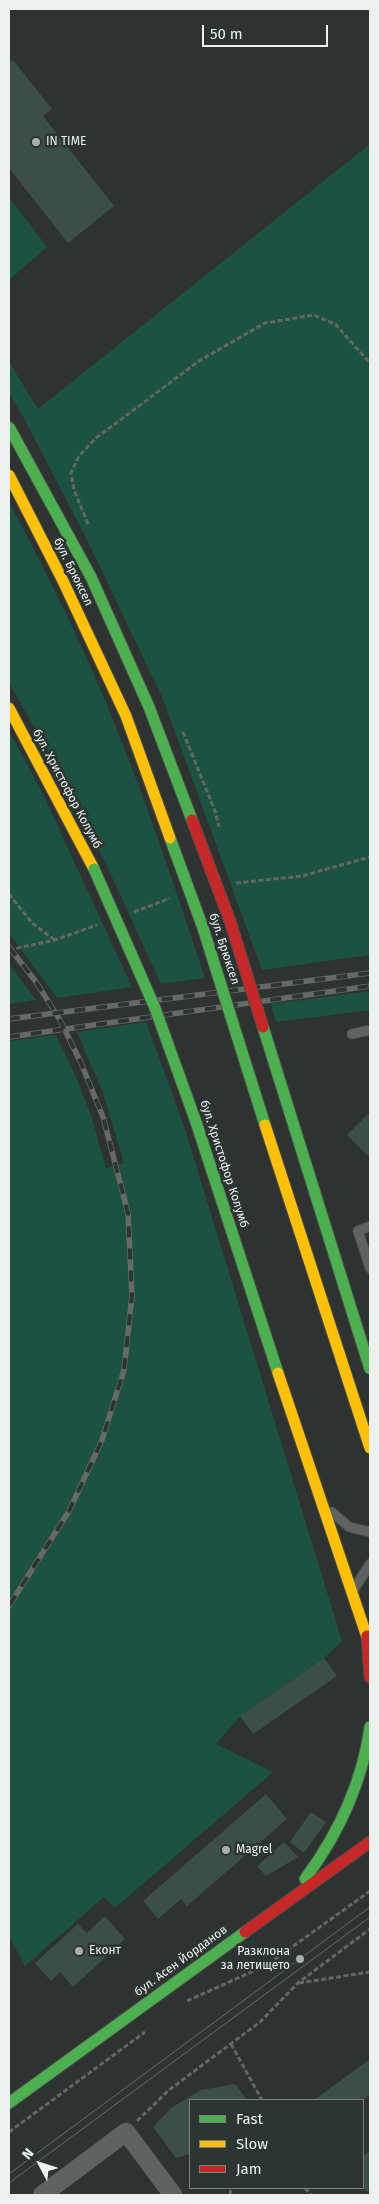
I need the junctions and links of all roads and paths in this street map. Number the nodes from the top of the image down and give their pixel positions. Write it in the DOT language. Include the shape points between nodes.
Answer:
graph roads {
  1 [pos="370,363"];
  2 [pos="9,427"];
  3 [pos="9,476"];
  4 [pos="91,532"];
  5 [pos="9,708"];
  6 [pos="182,728"];
  7 [pos="221,836"];
  8 [pos="9,894"];
  9 [pos="55,940"];
  10 [pos="370,1030"];
  11 [pos="352,1034"];
  12 [pos="370,1226"];
  13 [pos="370,1268"];
  14 [pos="370,1369"];
  15 [pos="370,1448"];
  16 [pos="318,1494"];
  17 [pos="370,1532"];
  18 [pos="370,1564"];
  19 [pos="352,1591"];
  20 [pos="369,1641"];
  21 [pos="370,1677"];
  22 [pos="370,1727"];
  23 [pos="370,1842"];
  24 [pos="370,1891"];
  25 [pos="287,1902"];
  26 [pos="370,1929"];
  27 [pos="370,1972"];
  28 [pos="298,1984"];
  29 [pos="180,2006"];
  30 [pos="149,2029"];
  31 [pos="231,2044"];
  32 [pos="261,2099"];
  33 [pos="9,2103"];
  34 [pos="9,2132"];
  35 [pos="126,2132"];
  36 [pos="42,2195"];
  37 [pos="173,2195"];
  1 -- 4 [label="path" via="335,324 314,315 265,323 199,361 96,438 79,456 71,473 74,490"];
  2 -- 14 [label="main road, бул. Брюксел, bridge" via="91,577 150,707 230,921"];
  3 -- 15 [label="main road, бул. Брюксел, bridge" via="63,581 126,716 203,928"];
  5 -- 16 [label="main road, бул. Христофор Колумб, bridge" via="52,784 94,869 155,1008 196,1122"];
  6 -- 7 [label="path" via="215,811"];
  8 -- 9 [label="path" via="32,923"];
  10 -- 11 [label="lane"];
  12 -- 13 [label="lane" via="358,1231"];
  16 -- 17 [label="lane" via="338,1519 349,1527"];
  16 -- 19 [label="main road, бул. Христофор Колумб"];
  18 -- 19 [label="lane"];
  19 -- 20 [label="main road, бул. Христофор Колумб"];
  20 -- 21 [label="main road, бул. Христофор Колумб"];
  22 -- 25 [label="main road" via="357,1785 344,1818 324,1856"];
  23 -- 25 [label="main road, бул. Асен Йорданов"];
  24 -- 29 [label="path" via="267,1965"];
  25 -- 33 [label="main road, бул. Асен Йорданов"];
  26 -- 28 [label="path"];
  27 -- 28 [label="path"];
  28 -- 31 [label="path" via="260,2022"];
  30 -- 34 [label="path"];
  31 -- 32 [label="path"];
  31 -- 35 [label="path" via="169,2090"];
  35 -- 36 [label="street"];
  35 -- 37 [label="street"];
}
